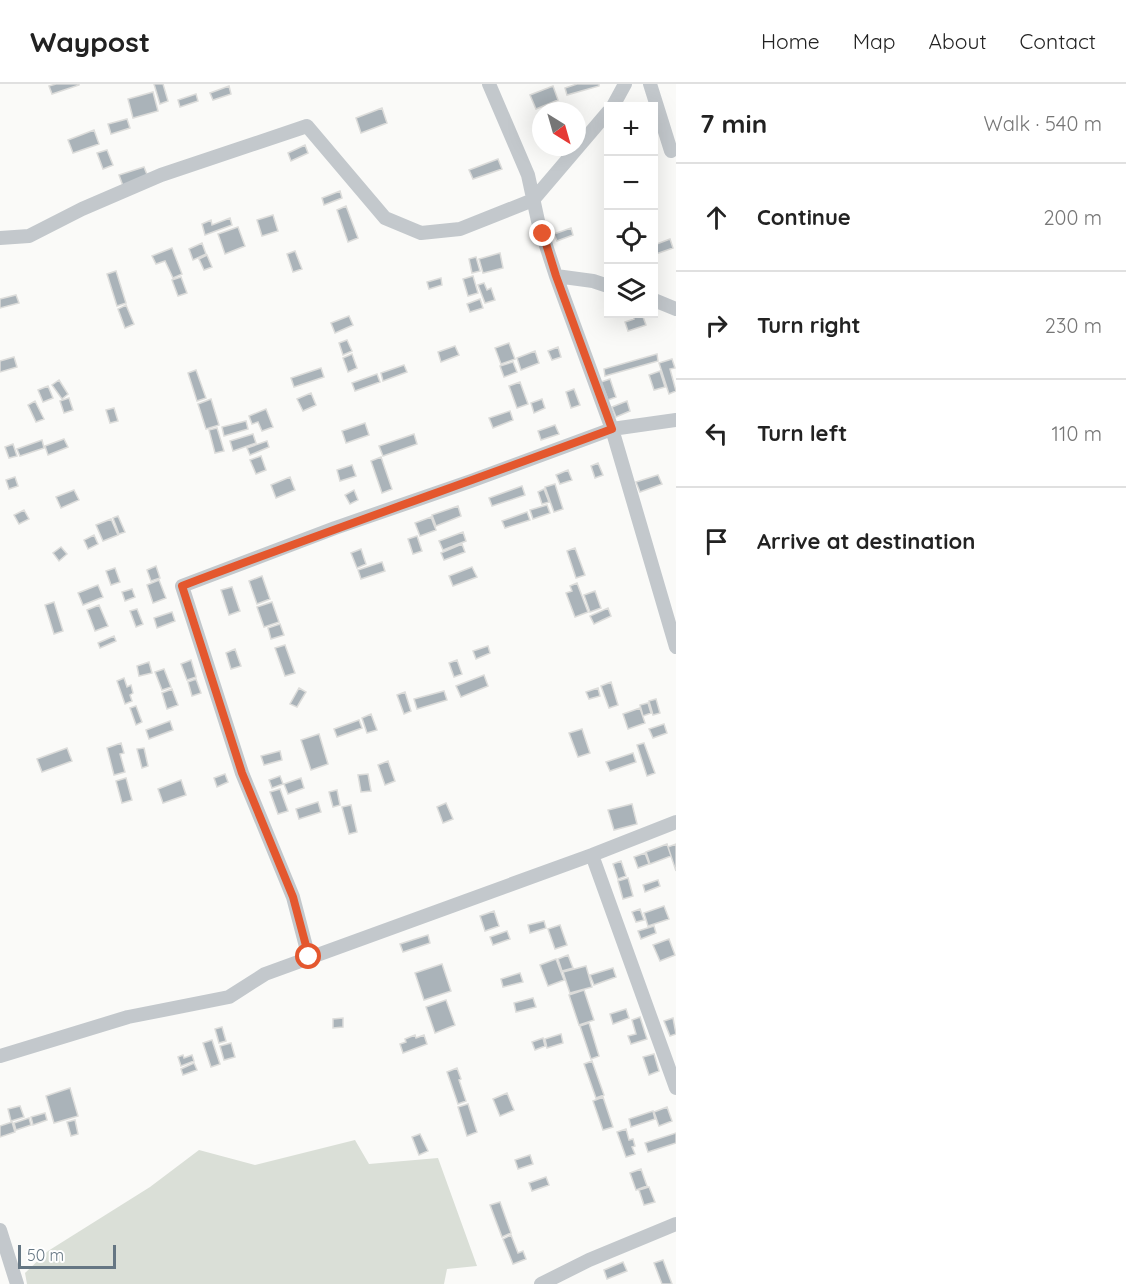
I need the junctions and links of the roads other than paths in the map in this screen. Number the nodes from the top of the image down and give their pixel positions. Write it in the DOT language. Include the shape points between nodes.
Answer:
graph roads {
  1 [pos="489,84"];
  2 [pos="625,84"];
  3 [pos="650,84"];
  4 [pos="615,102"];
  5 [pos="604,118"];
  6 [pos="670,151"];
  7 [pos="533,200"];
  8 [pos="0,238"];
  9 [pos="556,276"];
  10 [pos="604,285"];
  11 [pos="658,302"];
  12 [pos="676,309"];
  13 [pos="676,420"];
  14 [pos="612,429"];
  15 [pos="676,647"];
  16 [pos="676,822"];
  17 [pos="592,855"];
  18 [pos="309,957"];
  19 [pos="0,1056"];
  20 [pos="676,1088"];
  21 [pos="676,1224"];
  22 [pos="0,1230"];
  23 [pos="17,1284"];
  24 [pos="541,1284"];
  1 -- 7 [label="street" via="528,176"];
  2 -- 4 [label="street"];
  3 -- 6 [label="street"];
  5 -- 7 [label="street"];
  7 -- 8 [label="street" via="460,229 421,233 385,218 308,126 162,175 29,236"];
  7 -- 9 [label="street"];
  9 -- 10 [label="street"];
  9 -- 14 [label="street"];
  11 -- 12 [label="street"];
  13 -- 14 [label="street"];
  14 -- 15 [label="street"];
  14 -- 18 [label="street" via="182,586 242,773 293,897"];
  16 -- 17 [label="street"];
  17 -- 18 [label="street"];
  17 -- 20 [label="street"];
  18 -- 19 [label="street" via="265,974 229,997 128,1017"];
  21 -- 24 [label="street"];
  22 -- 23 [label="street"];
}
